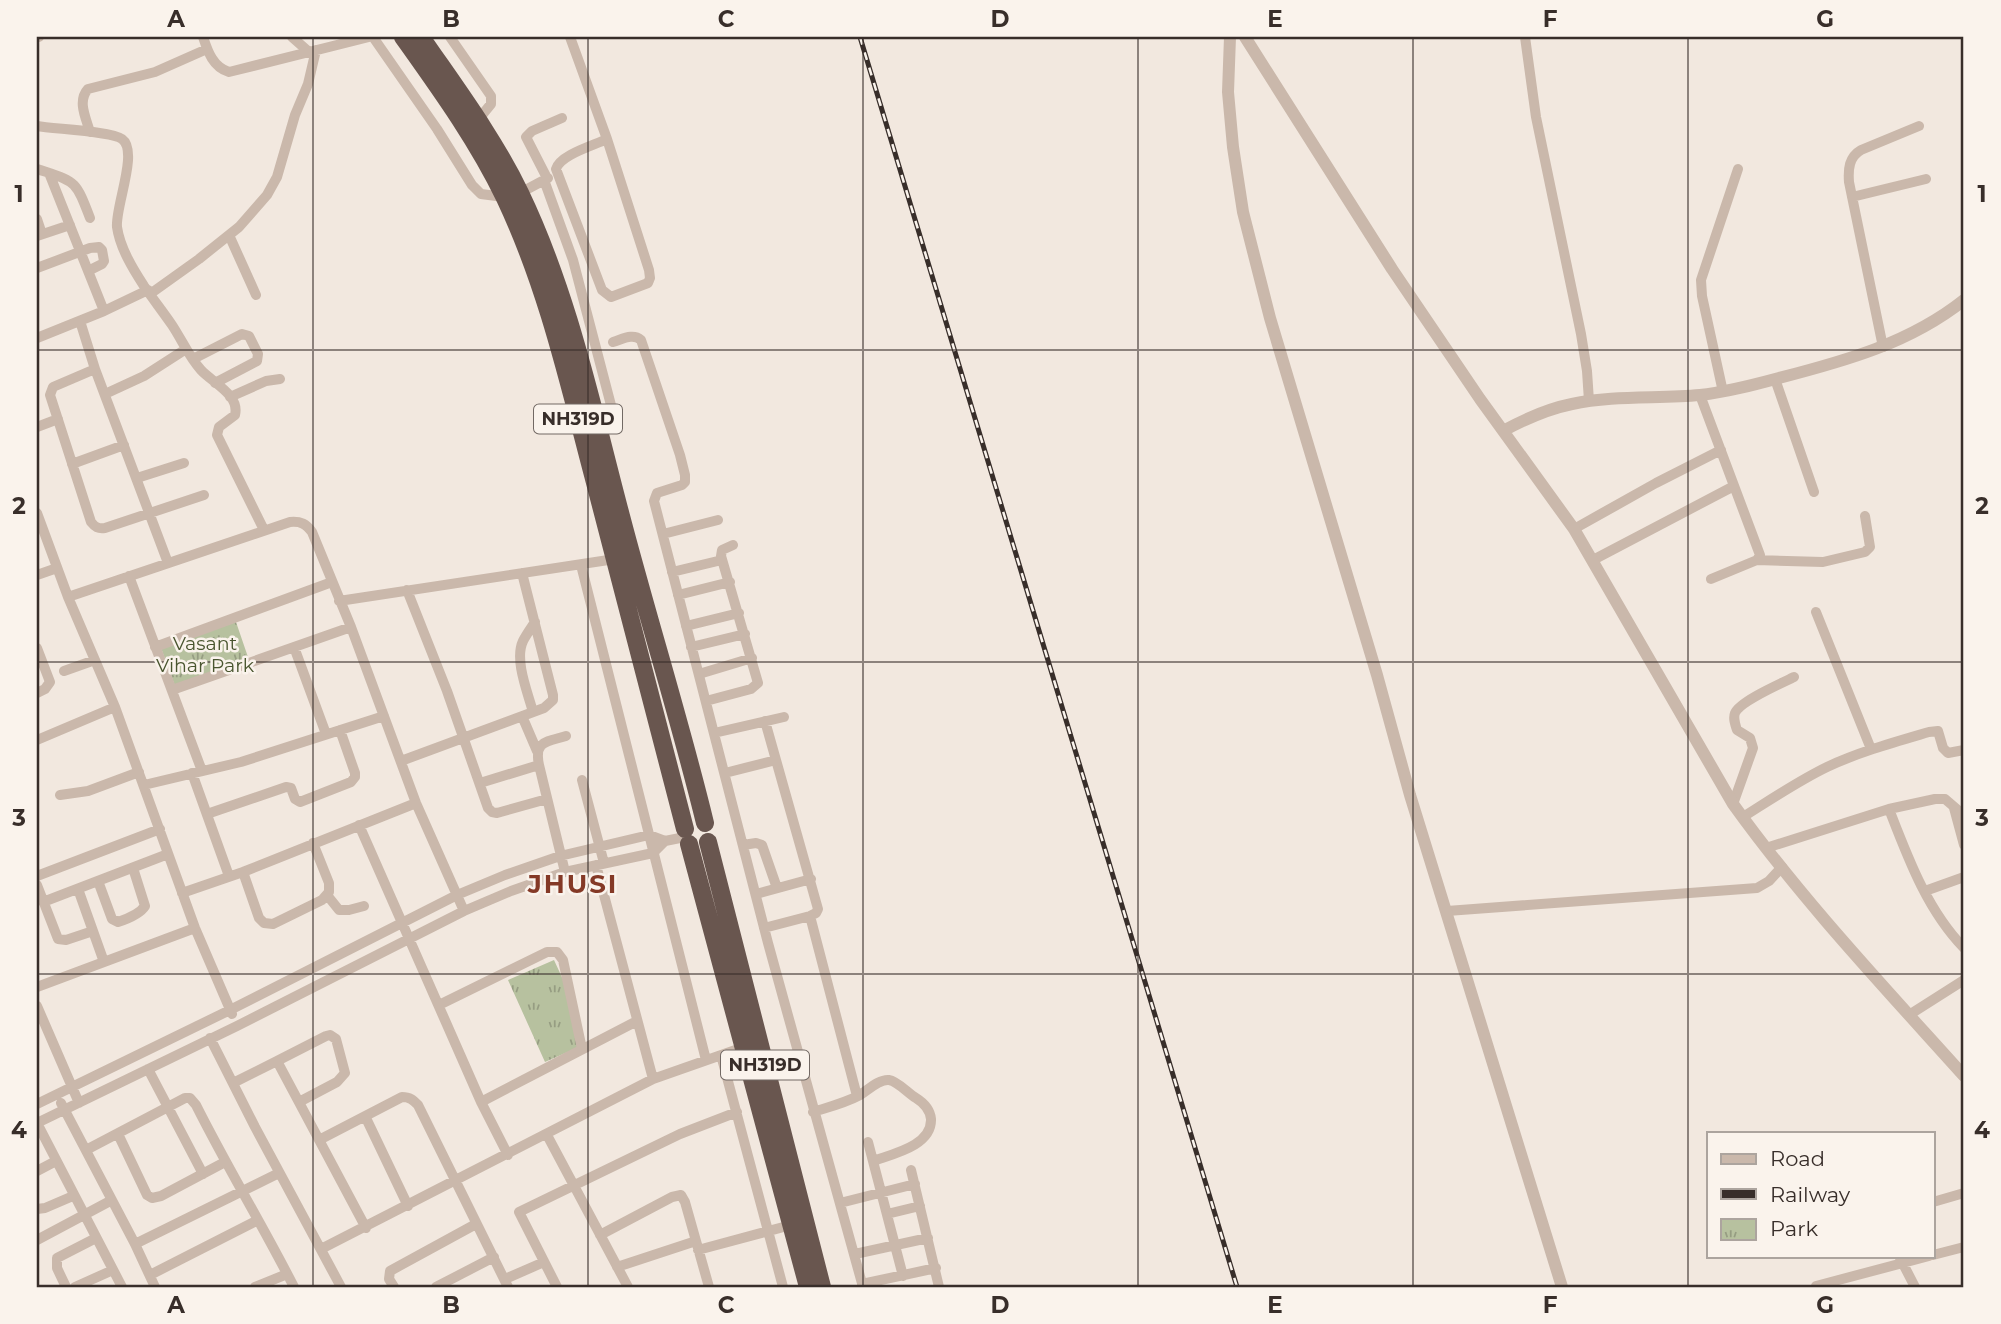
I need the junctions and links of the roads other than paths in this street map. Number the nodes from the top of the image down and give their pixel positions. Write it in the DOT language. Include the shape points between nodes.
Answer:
graph roads {
  1 [pos="204,37"];
  2 [pos="292,37"];
  3 [pos="371,37"];
  4 [pos="403,37"];
  5 [pos="421,37"];
  6 [pos="450,37"];
  7 [pos="570,37"];
  8 [pos="1230,37"];
  9 [pos="1245,37"];
  10 [pos="1525,37"];
  11 [pos="207,49"];
  12 [pos="313,51"];
  13 [pos="485,112"];
  14 [pos="562,118"];
  15 [pos="37,126"];
  16 [pos="1919,126"];
  17 [pos="90,132"];
  18 [pos="607,139"];
  19 [pos="37,169"];
  20 [pos="1738,169"];
  21 [pos="49,173"];
  22 [pos="547,179"];
  23 [pos="1926,179"];
  24 [pos="517,193"];
  25 [pos="1852,197"];
  26 [pos="90,218"];
  27 [pos="37,219"];
  28 [pos="70,226"];
  29 [pos="40,235"];
  30 [pos="229,235"];
  31 [pos="80,252"];
  32 [pos="37,268"];
  33 [pos="88,271"];
  34 [pos="149,292"];
  35 [pos="256,295"];
  36 [pos="1964,300"];
  37 [pos="104,311"];
  38 [pos="80,321"];
  39 [pos="37,338"];
  40 [pos="614,342"];
  41 [pos="1883,347"];
  42 [pos="186,349"];
  43 [pos="193,359"];
  44 [pos="95,369"];
  45 [pos="280,379"];
  46 [pos="1775,379"];
  47 [pos="215,383"];
  48 [pos="1723,392"];
  49 [pos="106,394"];
  50 [pos="1700,395"];
  51 [pos="230,397"];
  52 [pos="1589,401"];
  53 [pos="612,409"];
  54 [pos="58,419"];
  55 [pos="37,427"];
  56 [pos="1503,431"];
  57 [pos="124,445"];
  58 [pos="1721,450"];
  59 [pos="184,463"];
  60 [pos="72,464"];
  61 [pos="136,478"];
  62 [pos="1734,486"];
  63 [pos="1814,492"];
  64 [pos="204,495"];
  65 [pos="37,513"];
  66 [pos="150,514"];
  67 [pos="1866,516"];
  68 [pos="718,520"];
  69 [pos="1574,529"];
  70 [pos="40,530"];
  71 [pos="264,530"];
  72 [pos="663,534"];
  73 [pos="733,545"];
  74 [pos="615,559"];
  75 [pos="722,559"];
  76 [pos="1593,560"];
  77 [pos="1757,560"];
  78 [pos="168,563"];
  79 [pos="581,565"];
  80 [pos="57,568"];
  81 [pos="672,572"];
  82 [pos="523,573"];
  83 [pos="37,575"];
  84 [pos="128,576"];
  85 [pos="1711,579"];
  86 [pos="332,582"];
  87 [pos="730,582"];
  88 [pos="407,590"];
  89 [pos="678,595"];
  90 [pos="68,597"];
  91 [pos="339,601"];
  92 [pos="1816,612"];
  93 [pos="738,613"];
  94 [pos="535,622"];
  95 [pos="686,626"];
  96 [pos="351,627"];
  97 [pos="745,634"];
  98 [pos="155,647"];
  99 [pos="294,647"];
  100 [pos="691,647"];
  101 [pos="37,648"];
  102 [pos="752,658"];
  103 [pos="95,660"];
  104 [pos="40,663"];
  105 [pos="64,671"];
  106 [pos="699,674"];
  107 [pos="1794,677"];
  108 [pos="172,690"];
  109 [pos="37,693"];
  110 [pos="706,701"];
  111 [pos="115,707"];
  112 [pos="533,712"];
  113 [pos="384,716"];
  114 [pos="522,716"];
  115 [pos="784,716"];
  116 [pos="765,721"];
  117 [pos="340,730"];
  118 [pos="714,733"];
  119 [pos="326,734"];
  120 [pos="566,736"];
  121 [pos="464,738"];
  122 [pos="37,740"];
  123 [pos="1871,749"];
  124 [pos="1964,750"];
  125 [pos="537,751"];
  126 [pos="776,760"];
  127 [pos="401,761"];
  128 [pos="539,765"];
  129 [pos="139,772"];
  130 [pos="197,772"];
  131 [pos="725,773"];
  132 [pos="582,780"];
  133 [pos="480,783"];
  134 [pos="144,785"];
  135 [pos="61,795"];
  136 [pos="547,799"];
  137 [pos="416,803"];
  138 [pos="1733,804"];
  139 [pos="1889,809"];
  140 [pos="1959,809"];
  141 [pos="206,814"];
  142 [pos="1743,817"];
  143 [pos="705,823"];
  144 [pos="359,825"];
  145 [pos="159,829"];
  146 [pos="649,835"];
  147 [pos="686,837"];
  148 [pos="665,841"];
  149 [pos="708,842"];
  150 [pos="313,843"];
  151 [pos="743,845"];
  152 [pos="1964,845"];
  153 [pos="599,846"];
  154 [pos="1766,848"];
  155 [pos="653,853"];
  156 [pos="168,854"];
  157 [pos="560,856"];
  158 [pos="600,864"];
  159 [pos="1782,867"];
  160 [pos="133,868"];
  161 [pos="243,872"];
  162 [pos="565,872"];
  163 [pos="37,876"];
  164 [pos="229,876"];
  165 [pos="1964,877"];
  166 [pos="811,878"];
  167 [pos="97,881"];
  168 [pos="37,885"];
  169 [pos="777,888"];
  170 [pos="78,889"];
  171 [pos="1925,891"];
  172 [pos="182,893"];
  173 [pos="756,894"];
  174 [pos="327,895"];
  175 [pos="457,895"];
  176 [pos="43,902"];
  177 [pos="363,906"];
  178 [pos="464,911"];
  179 [pos="1447,911"];
  180 [pos="810,916"];
  181 [pos="402,922"];
  182 [pos="195,928"];
  183 [pos="764,928"];
  184 [pos="93,931"];
  185 [pos="409,938"];
  186 [pos="1964,948"];
  187 [pos="104,962"];
  188 [pos="1964,980"];
  189 [pos="37,987"];
  190 [pos="439,1005"];
  191 [pos="37,1006"];
  192 [pos="230,1010"];
  193 [pos="1909,1015"];
  194 [pos="637,1021"];
  195 [pos="237,1026"];
  196 [pos="210,1038"];
  197 [pos="744,1047"];
  198 [pos="582,1049"];
  199 [pos="721,1055"];
  200 [pos="706,1060"];
  201 [pos="277,1061"];
  202 [pos="148,1069"];
  203 [pos="1964,1076"];
  204 [pos="653,1079"];
  205 [pos="233,1083"];
  206 [pos="72,1087"];
  207 [pos="57,1094"];
  208 [pos="857,1096"];
  209 [pos="299,1102"];
  210 [pos="481,1102"];
  211 [pos="79,1103"];
  212 [pos="37,1104"];
  213 [pos="169,1107"];
  214 [pos="64,1109"];
  215 [pos="737,1112"];
  216 [pos="813,1112"];
  217 [pos="365,1116"];
  218 [pos="37,1123"];
  219 [pos="118,1134"];
  220 [pos="547,1135"];
  221 [pos="319,1140"];
  222 [pos="868,1142"];
  223 [pos="86,1150"];
  224 [pos="508,1155"];
  225 [pos="56,1161"];
  226 [pos="873,1161"];
  227 [pos="225,1162"];
  228 [pos="911,1170"];
  229 [pos="37,1171"];
  230 [pos="279,1173"];
  231 [pos="203,1174"];
  232 [pos="456,1181"];
  233 [pos="915,1184"];
  234 [pos="574,1186"];
  235 [pos="243,1191"];
  236 [pos="881,1193"];
  237 [pos="1964,1193"];
  238 [pos="73,1196"];
  239 [pos="112,1200"];
  240 [pos="1934,1202"];
  241 [pos="840,1203"];
  242 [pos="408,1206"];
  243 [pos="920,1206"];
  244 [pos="37,1209"];
  245 [pos="887,1214"];
  246 [pos="83,1215"];
  247 [pos="258,1220"];
  248 [pos="476,1224"];
  249 [pos="791,1225"];
  250 [pos="366,1228"];
  251 [pos="768,1232"];
  252 [pos="600,1236"];
  253 [pos="96,1238"];
  254 [pos="928,1238"];
  255 [pos="37,1240"];
  256 [pos="135,1244"];
  257 [pos="697,1245"];
  258 [pos="896,1245"];
  259 [pos="1964,1247"];
  260 [pos="321,1249"];
  261 [pos="855,1254"];
  262 [pos="1934,1254"];
  263 [pos="494,1257"];
  264 [pos="1901,1259"];
  265 [pos="544,1262"];
  266 [pos="617,1267"];
  267 [pos="936,1268"];
  268 [pos="113,1270"];
  269 [pos="287,1274"];
  270 [pos="903,1276"];
  271 [pos="507,1283"];
  272 [pos="152,1284"];
  273 [pos="863,1286"];
  274 [pos="1816,1286"];
  275 [pos="66,1287"];
  276 [pos="75,1287"];
  277 [pos="122,1287"];
  278 [pos="255,1287"];
  279 [pos="294,1287"];
  280 [pos="341,1287"];
  281 [pos="394,1287"];
  282 [pos="436,1287"];
  283 [pos="557,1287"];
  284 [pos="628,1287"];
  285 [pos="709,1287"];
  286 [pos="783,1287"];
  287 [pos="808,1287"];
  288 [pos="822,1287"];
  289 [pos="940,1287"];
  290 [pos="1562,1287"];
  291 [pos="1915,1287"];
  1 -- 11 [label="street"];
  2 -- 12 [label="street"];
  3 -- 12 [label="street"];
  3 -- 24 [label="street" via="472,185 481,194"];
  4 -- 24 [label="highway, NH319D"];
  5 -- 13 [label="highway"];
  6 -- 13 [label="street" via="489,92"];
  7 -- 18 [label="street"];
  8 -- 179 [label="street" via="1229,118 1252,249"];
  9 -- 56 [label="street" via="1392,268"];
  10 -- 52 [label="street" via="1536,117 1581,334"];
  11 -- 12 [label="street" via="220,69 229,72"];
  11 -- 17 [label="street" via="155,72 88,89 82,101"];
  12 -- 30 [label="street" via="309,84 277,177 255,210"];
  13 -- 24 [label="highway"];
  14 -- 22 [label="street" via="526,137"];
  15 -- 17 [label="street"];
  16 -- 25 [label="street" via="1856,153 1849,164"];
  17 -- 34 [label="street" via="121,138 128,148 117,228 127,256"];
  18 -- 22 [label="street" via="564,158"];
  18 -- 22 [label="street" via="649,270 648,283 611,297 605,294"];
  19 -- 21 [label="street"];
  20 -- 48 [label="street" via="1701,280"];
  21 -- 26 [label="street" via="77,186"];
  21 -- 28 [label="street"];
  22 -- 24 [label="street"];
  22 -- 53 [label="street"];
  23 -- 25 [label="street"];
  24 -- 74 [label="highway, NH319D" via="520,232 554,326"];
  24 -- 143 [label="highway" via="545,250 571,328"];
  25 -- 41 [label="street"];
  27 -- 29 [label="street"];
  28 -- 29 [label="street"];
  28 -- 31 [label="street"];
  30 -- 34 [label="street"];
  30 -- 35 [label="street"];
  31 -- 32 [label="street"];
  31 -- 33 [label="street"];
  31 -- 33 [label="street" via="95,247 102,250 104,261"];
  33 -- 37 [label="street"];
  34 -- 37 [label="street"];
  34 -- 42 [label="street"];
  36 -- 41 [label="street"];
  37 -- 38 [label="street"];
  38 -- 39 [label="street"];
  38 -- 44 [label="street"];
  40 -- 72 [label="street" via="631,336 641,340 681,455 685,482 654,496"];
  41 -- 46 [label="street"];
  42 -- 43 [label="street"];
  42 -- 49 [label="street"];
  43 -- 47 [label="street"];
  43 -- 47 [label="street" via="242,334 249,336 257,360"];
  44 -- 49 [label="street"];
  44 -- 54 [label="street" via="53,387 50,394"];
  45 -- 51 [label="street"];
  46 -- 48 [label="street"];
  46 -- 63 [label="street"];
  47 -- 51 [label="street"];
  48 -- 50 [label="street"];
  49 -- 57 [label="street"];
  50 -- 52 [label="street"];
  50 -- 58 [label="street"];
  51 -- 71 [label="street" via="236,412 219,427 217,435"];
  52 -- 56 [label="street" via="1542,412"];
  54 -- 55 [label="street"];
  54 -- 60 [label="street"];
  56 -- 69 [label="street"];
  57 -- 60 [label="street"];
  57 -- 61 [label="street"];
  58 -- 62 [label="street"];
  58 -- 69 [label="street"];
  59 -- 61 [label="street"];
  60 -- 66 [label="street" via="91,522 98,529"];
  61 -- 66 [label="street"];
  62 -- 76 [label="street"];
  62 -- 77 [label="street" via="1759,551"];
  64 -- 66 [label="street"];
  65 -- 70 [label="street"];
  66 -- 78 [label="street"];
  67 -- 77 [label="street" via="1870,547 1865,552 1823,562"];
  68 -- 72 [label="street"];
  69 -- 76 [label="street"];
  70 -- 80 [label="street"];
  71 -- 78 [label="street"];
  71 -- 86 [label="street" via="290,522 307,526"];
  72 -- 81 [label="street"];
  73 -- 75 [label="street" via="722,550"];
  74 -- 79 [label="street"];
  74 -- 147 [label="highway, NH319D"];
  75 -- 81 [label="street"];
  75 -- 87 [label="street"];
  76 -- 138 [label="street"];
  77 -- 85 [label="street"];
  78 -- 84 [label="street"];
  79 -- 82 [label="street"];
  79 -- 146 [label="street"];
  80 -- 83 [label="street"];
  80 -- 90 [label="street"];
  81 -- 89 [label="street"];
  82 -- 88 [label="street"];
  82 -- 94 [label="street"];
  84 -- 90 [label="street"];
  84 -- 98 [label="street"];
  86 -- 91 [label="street"];
  86 -- 98 [label="street"];
  87 -- 89 [label="street"];
  87 -- 93 [label="street"];
  88 -- 91 [label="street"];
  88 -- 121 [label="street"];
  89 -- 95 [label="street"];
  90 -- 103 [label="street"];
  91 -- 96 [label="street"];
  92 -- 123 [label="street"];
  93 -- 95 [label="street"];
  93 -- 97 [label="street"];
  94 -- 112 [label="street" via="522,642 520,655"];
  94 -- 112 [label="street" via="553,695 550,704"];
  95 -- 100 [label="street"];
  96 -- 99 [label="street"];
  96 -- 113 [label="street"];
  97 -- 100 [label="street"];
  97 -- 102 [label="street"];
  98 -- 108 [label="street"];
  99 -- 108 [label="street"];
  99 -- 119 [label="street"];
  100 -- 106 [label="street"];
  101 -- 104 [label="street"];
  102 -- 106 [label="street"];
  102 -- 110 [label="street" via="756,687"];
  103 -- 105 [label="street"];
  103 -- 111 [label="street"];
  104 -- 109 [label="street" via="50,682"];
  106 -- 110 [label="street"];
  107 -- 138 [label="street" via="1736,710 1737,730 1750,738 1754,748"];
  108 -- 130 [label="street"];
  110 -- 118 [label="street"];
  111 -- 122 [label="street"];
  111 -- 129 [label="street"];
  112 -- 114 [label="street"];
  113 -- 117 [label="street"];
  113 -- 127 [label="street"];
  114 -- 121 [label="street"];
  114 -- 125 [label="street"];
  115 -- 116 [label="street"];
  116 -- 118 [label="street"];
  116 -- 126 [label="street"];
  117 -- 119 [label="street"];
  117 -- 141 [label="street" via="355,773 351,782 300,802 291,788 286,788"];
  118 -- 131 [label="street"];
  119 -- 130 [label="street"];
  120 -- 125 [label="street" via="544,743"];
  121 -- 127 [label="street"];
  121 -- 133 [label="street"];
  123 -- 124 [label="street" via="1934,731 1948,753"];
  123 -- 142 [label="street" via="1824,768"];
  125 -- 128 [label="street"];
  126 -- 131 [label="street"];
  126 -- 166 [label="street"];
  127 -- 137 [label="street"];
  128 -- 133 [label="street"];
  128 -- 136 [label="street"];
  129 -- 134 [label="street"];
  129 -- 135 [label="street"];
  130 -- 134 [label="street"];
  130 -- 141 [label="street"];
  131 -- 151 [label="street"];
  132 -- 153 [label="street"];
  133 -- 136 [label="street" via="492,812"];
  134 -- 145 [label="street"];
  136 -- 157 [label="street"];
  137 -- 144 [label="street"];
  137 -- 175 [label="street"];
  138 -- 142 [label="street"];
  139 -- 140 [label="street" via="1940,799"];
  139 -- 154 [label="street"];
  139 -- 171 [label="street"];
  140 -- 152 [label="street"];
  141 -- 164 [label="street"];
  142 -- 154 [label="street"];
  143 -- 147 [label="highway" via="694,821"];
  143 -- 149 [label="highway" via="710,830"];
  144 -- 150 [label="street"];
  144 -- 181 [label="street"];
  145 -- 156 [label="street"];
  145 -- 163 [label="street"];
  146 -- 148 [label="street"];
  146 -- 153 [label="street"];
  146 -- 155 [label="street"];
  147 -- 148 [label="street"];
  147 -- 149 [label="highway" via="697,847"];
  147 -- 197 [label="highway, NH319D"];
  148 -- 155 [label="street"];
  149 -- 288 [label="highway, NH319D"];
  150 -- 161 [label="street"];
  150 -- 174 [label="street" via="328,883"];
  151 -- 169 [label="street" via="762,845"];
  151 -- 173 [label="street"];
  153 -- 157 [label="street"];
  153 -- 158 [label="street"];
  154 -- 159 [label="street"];
  155 -- 158 [label="street"];
  155 -- 200 [label="street"];
  156 -- 160 [label="street"];
  156 -- 172 [label="street"];
  157 -- 162 [label="street"];
  157 -- 175 [label="street"];
  158 -- 162 [label="street"];
  158 -- 194 [label="street"];
  159 -- 179 [label="street" via="1757,888"];
  159 -- 193 [label="street"];
  160 -- 167 [label="street"];
  160 -- 167 [label="street" via="145,906 123,920 112,919"];
  161 -- 164 [label="street"];
  161 -- 174 [label="street" via="260,918 268,925"];
  162 -- 178 [label="street"];
  164 -- 172 [label="street"];
  165 -- 171 [label="street"];
  166 -- 169 [label="street"];
  166 -- 180 [label="street" via="818,909"];
  167 -- 170 [label="street"];
  168 -- 176 [label="street"];
  169 -- 173 [label="street"];
  170 -- 176 [label="street"];
  170 -- 184 [label="street"];
  171 -- 186 [label="street"];
  172 -- 182 [label="street"];
  173 -- 183 [label="street"];
  174 -- 177 [label="street" via="339,910"];
  175 -- 178 [label="street"];
  175 -- 181 [label="street"];
  176 -- 184 [label="street" via="58,939"];
  178 -- 185 [label="street"];
  179 -- 290 [label="street"];
  180 -- 183 [label="street"];
  180 -- 208 [label="street"];
  181 -- 185 [label="street"];
  181 -- 192 [label="street"];
  182 -- 187 [label="street"];
  182 -- 192 [label="street"];
  183 -- 216 [label="street"];
  184 -- 187 [label="street"];
  185 -- 190 [label="street"];
  185 -- 195 [label="street"];
  187 -- 189 [label="street"];
  188 -- 193 [label="street"];
  190 -- 198 [label="street" via="557,952 563,960"];
  190 -- 210 [label="street"];
  191 -- 206 [label="street"];
  192 -- 195 [label="street"];
  192 -- 206 [label="street"];
  193 -- 203 [label="street"];
  194 -- 198 [label="street"];
  194 -- 204 [label="street"];
  195 -- 196 [label="street"];
  196 -- 202 [label="street"];
  196 -- 205 [label="street"];
  197 -- 199 [label="street"];
  197 -- 249 [label="highway, NH319D"];
  198 -- 210 [label="street"];
  199 -- 200 [label="street"];
  199 -- 215 [label="street"];
  200 -- 204 [label="street"];
  201 -- 205 [label="street"];
  201 -- 209 [label="street"];
  201 -- 209 [label="street" via="326,1036 336,1039 345,1073"];
  202 -- 211 [label="street"];
  202 -- 213 [label="street"];
  204 -- 220 [label="street"];
  205 -- 230 [label="street"];
  206 -- 207 [label="street"];
  206 -- 211 [label="street"];
  207 -- 212 [label="street"];
  207 -- 214 [label="street"];
  208 -- 216 [label="street"];
  208 -- 226 [label="street" via="889,1080 926,1105 931,1120 923,1139"];
  209 -- 221 [label="street"];
  210 -- 224 [label="street"];
  211 -- 214 [label="street"];
  213 -- 219 [label="street"];
  213 -- 227 [label="street" via="190,1098"];
  213 -- 231 [label="street"];
  214 -- 218 [label="street"];
  214 -- 223 [label="street"];
  215 -- 234 [label="street" via="680,1134"];
  215 -- 251 [label="street"];
  216 -- 241 [label="street"];
  217 -- 221 [label="street"];
  217 -- 232 [label="street" via="408,1097 418,1105"];
  217 -- 242 [label="street"];
  218 -- 225 [label="street"];
  219 -- 223 [label="street"];
  219 -- 231 [label="street" via="152,1198"];
  220 -- 224 [label="street"];
  220 -- 234 [label="street"];
  221 -- 250 [label="street"];
  222 -- 226 [label="street"];
  223 -- 239 [label="street"];
  224 -- 232 [label="street"];
  225 -- 229 [label="street"];
  225 -- 238 [label="street"];
  226 -- 236 [label="street"];
  227 -- 231 [label="street"];
  227 -- 235 [label="street"];
  228 -- 233 [label="street"];
  230 -- 235 [label="street"];
  230 -- 260 [label="street"];
  232 -- 242 [label="street"];
  232 -- 248 [label="street"];
  233 -- 236 [label="street"];
  233 -- 243 [label="street"];
  234 -- 252 [label="street"];
  234 -- 265 [label="street" via="519,1212"];
  235 -- 247 [label="street"];
  235 -- 256 [label="street"];
  236 -- 241 [label="street"];
  236 -- 245 [label="street"];
  237 -- 240 [label="street"];
  238 -- 244 [label="street"];
  238 -- 246 [label="street"];
  239 -- 246 [label="street"];
  239 -- 256 [label="street"];
  241 -- 261 [label="street"];
  242 -- 250 [label="street"];
  243 -- 245 [label="street"];
  243 -- 254 [label="street"];
  245 -- 258 [label="street"];
  246 -- 253 [label="street"];
  246 -- 255 [label="street"];
  247 -- 269 [label="street"];
  247 -- 272 [label="street"];
  248 -- 263 [label="street"];
  248 -- 281 [label="street" via="390,1271"];
  249 -- 251 [label="street"];
  249 -- 287 [label="highway, NH319D"];
  250 -- 260 [label="street"];
  251 -- 257 [label="street"];
  251 -- 286 [label="street"];
  252 -- 257 [label="street" via="681,1195"];
  252 -- 266 [label="street"];
  253 -- 268 [label="street"];
  253 -- 275 [label="street" via="57,1258"];
  254 -- 258 [label="street"];
  254 -- 267 [label="street"];
  256 -- 272 [label="street"];
  257 -- 266 [label="street"];
  257 -- 285 [label="street"];
  258 -- 261 [label="street"];
  258 -- 270 [label="street"];
  259 -- 262 [label="street"];
  260 -- 280 [label="street"];
  261 -- 273 [label="street"];
  263 -- 271 [label="street"];
  263 -- 282 [label="street"];
  264 -- 274 [label="street"];
  264 -- 291 [label="street"];
  265 -- 271 [label="street"];
  265 -- 283 [label="street"];
  266 -- 284 [label="street"];
  267 -- 270 [label="street"];
  267 -- 289 [label="street"];
  268 -- 276 [label="street"];
  268 -- 277 [label="street"];
  269 -- 278 [label="street"];
  269 -- 279 [label="street"];
  270 -- 273 [label="street"];
}
